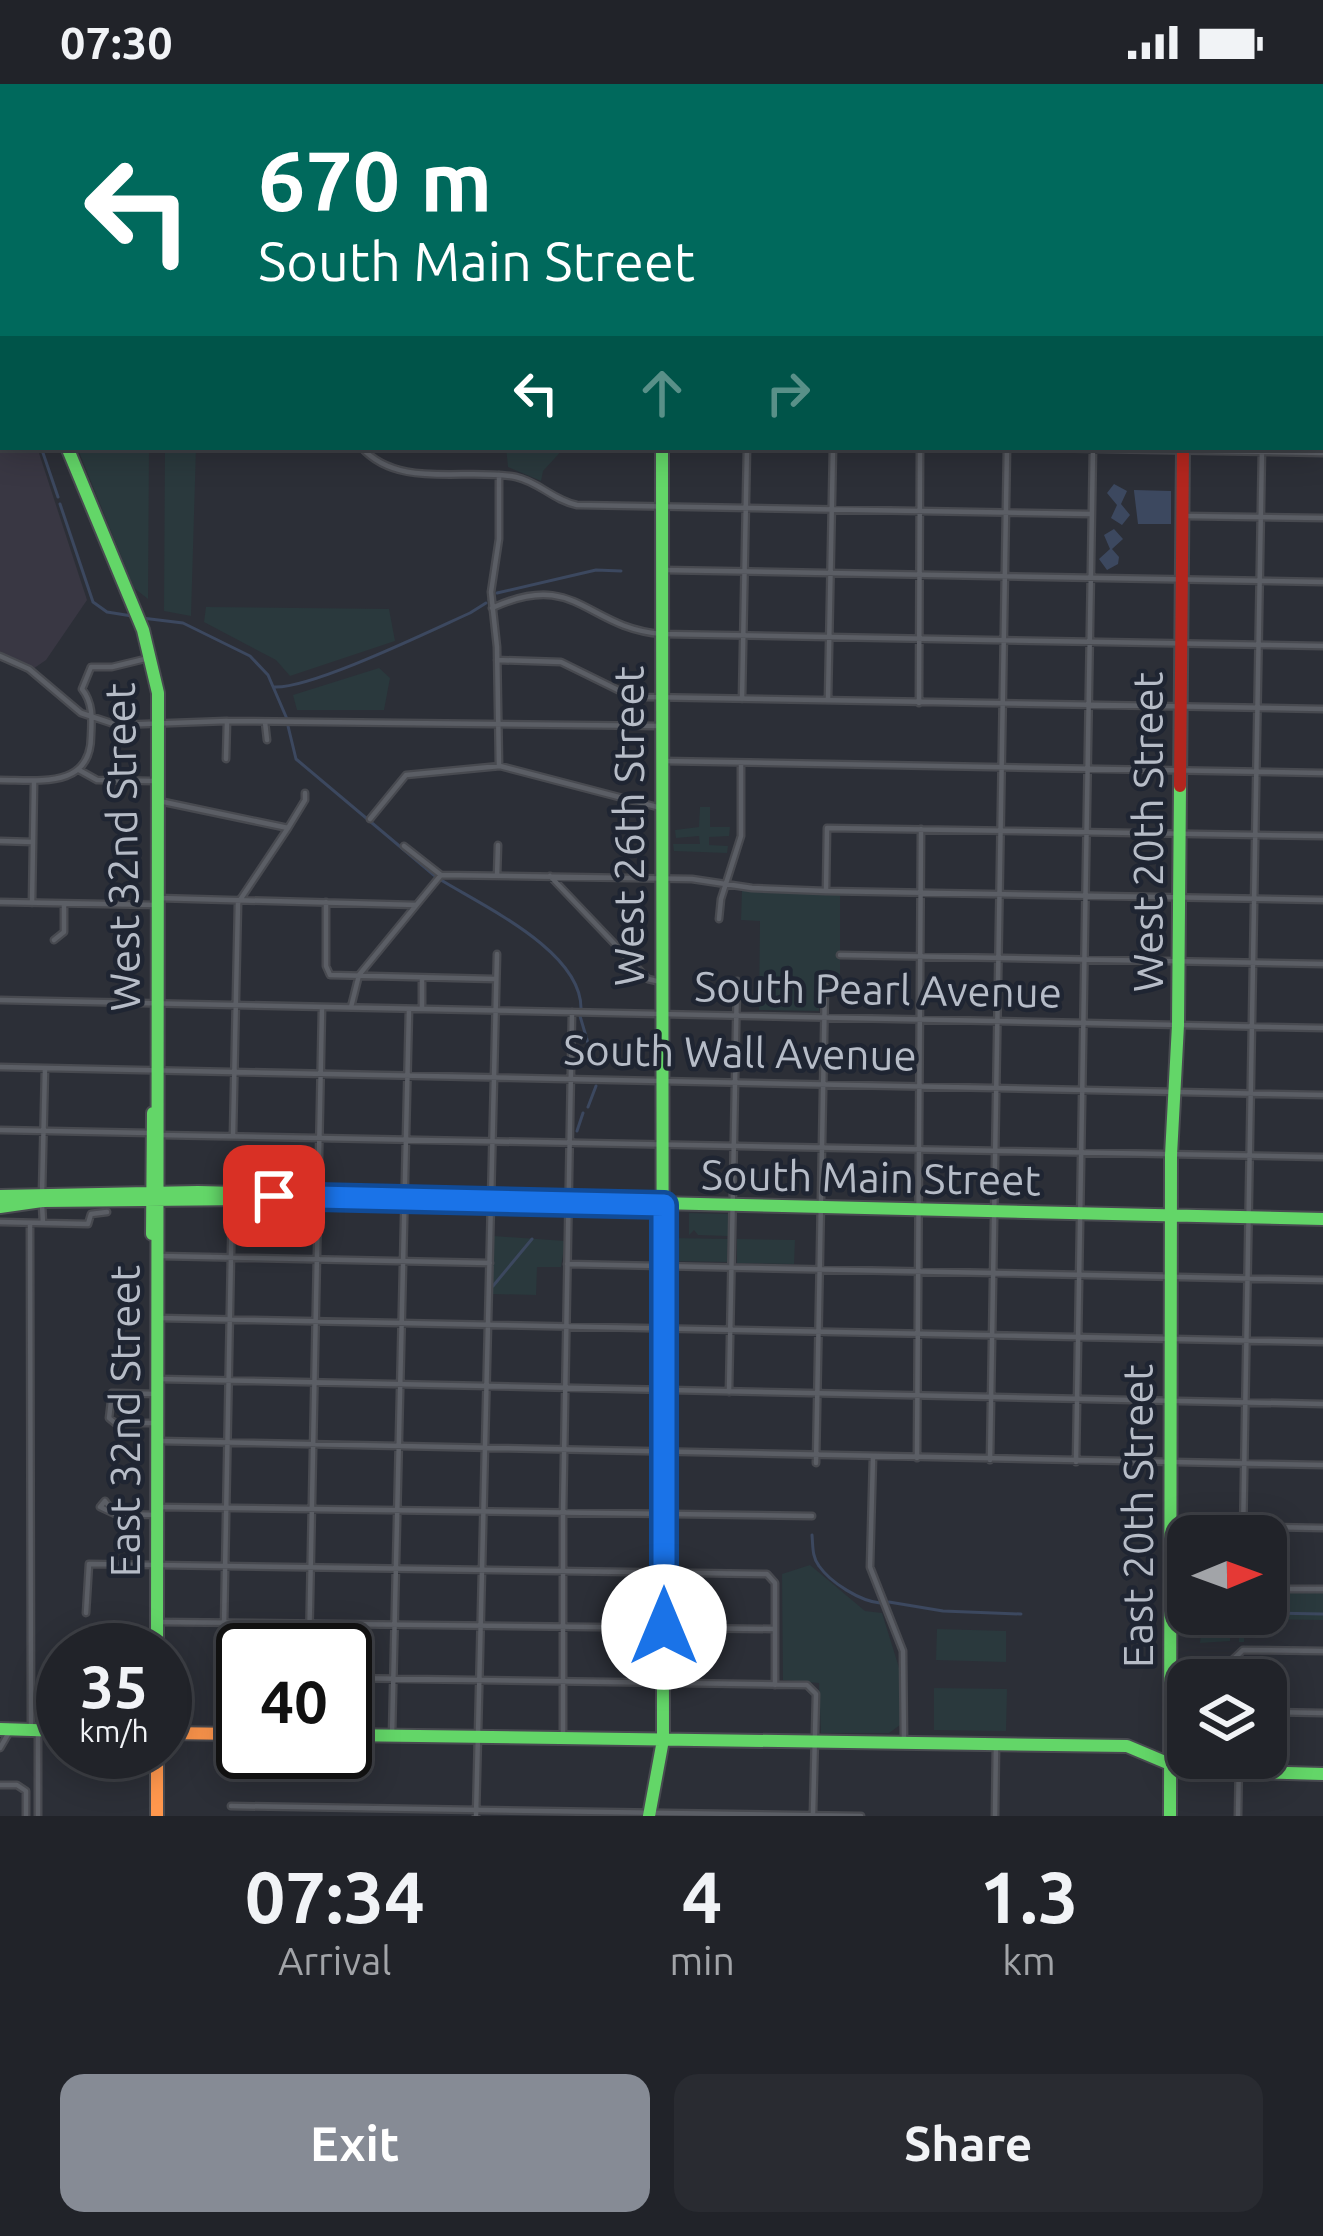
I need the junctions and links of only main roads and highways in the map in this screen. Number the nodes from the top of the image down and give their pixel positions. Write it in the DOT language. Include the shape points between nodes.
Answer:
graph roads {
  1 [pos="69,450"];
  2 [pos="662,450"];
  3 [pos="1183,450"];
  4 [pos="155,1168"];
  5 [pos="0,1196"];
  6 [pos="130,1196"];
  7 [pos="155,1196"];
  8 [pos="177,1196"];
  9 [pos="274,1196"];
  10 [pos="42,1197"];
  11 [pos="664,1205"];
  12 [pos="0,1207"];
  13 [pos="1171,1216"];
  14 [pos="1323,1219"];
  15 [pos="156,1222"];
  16 [pos="157,1623"];
  17 [pos="1170,1659"];
  18 [pos="5,1729"];
  19 [pos="36,1731"];
  20 [pos="372,1736"];
  21 [pos="663,1740"];
  22 [pos="1167,1745"];
  23 [pos="1150,1755"];
  24 [pos="1167,1765"];
  25 [pos="1287,1770"];
  26 [pos="1323,1774"];
  27 [pos="157,1779"];
  28 [pos="1170,1779"];
  29 [pos="649,1814"];
  30 [pos="157,1816"];
  31 [pos="1170,1816"];
  1 -- 4 [label="main road, West 32nd Street" via="152,658"];
  2 -- 11 [label="main road, West 26th Street"];
  3 -- 13 [label="main road, West 20th Street"];
  4 -- 6 [label="main road"];
  4 -- 7 [label="main road, West 32nd Street"];
  4 -- 8 [label="main road"];
  5 -- 10 [label="main road, South Main Street"];
  6 -- 7 [label="main road, South Main Street"];
  6 -- 10 [label="main road, South Main Street"];
  6 -- 15 [label="main road"];
  7 -- 8 [label="main road, South Main Street"];
  7 -- 15 [label="main road, East 32nd Street"];
  8 -- 9 [label="main road, South Main Street"];
  8 -- 9 [label="main road, South Main Street"];
  8 -- 15 [label="main road"];
  9 -- 11 [label="main road, South Main Street"];
  10 -- 12 [label="main road, South Main Street"];
  11 -- 13 [label="main road, South Main Street"];
  11 -- 21 [label="main road, West 26th Street"];
  13 -- 14 [label="main road, South Main Street"];
  13 -- 17 [label="main road, East 20th Street"];
  15 -- 16 [label="main road, East 32nd Street"];
  18 -- 19 [label="main road"];
  20 -- 21 [label="main road"];
  21 -- 23 [label="main road" via="1127,1746"];
  21 -- 29 [label="main road, West 26th Street"];
  22 -- 23 [label="main road"];
  23 -- 24 [label="main road"];
  25 -- 26 [label="main road"];
  27 -- 30 [label="main road"];
  28 -- 31 [label="main road, East 20th Street"];
}
